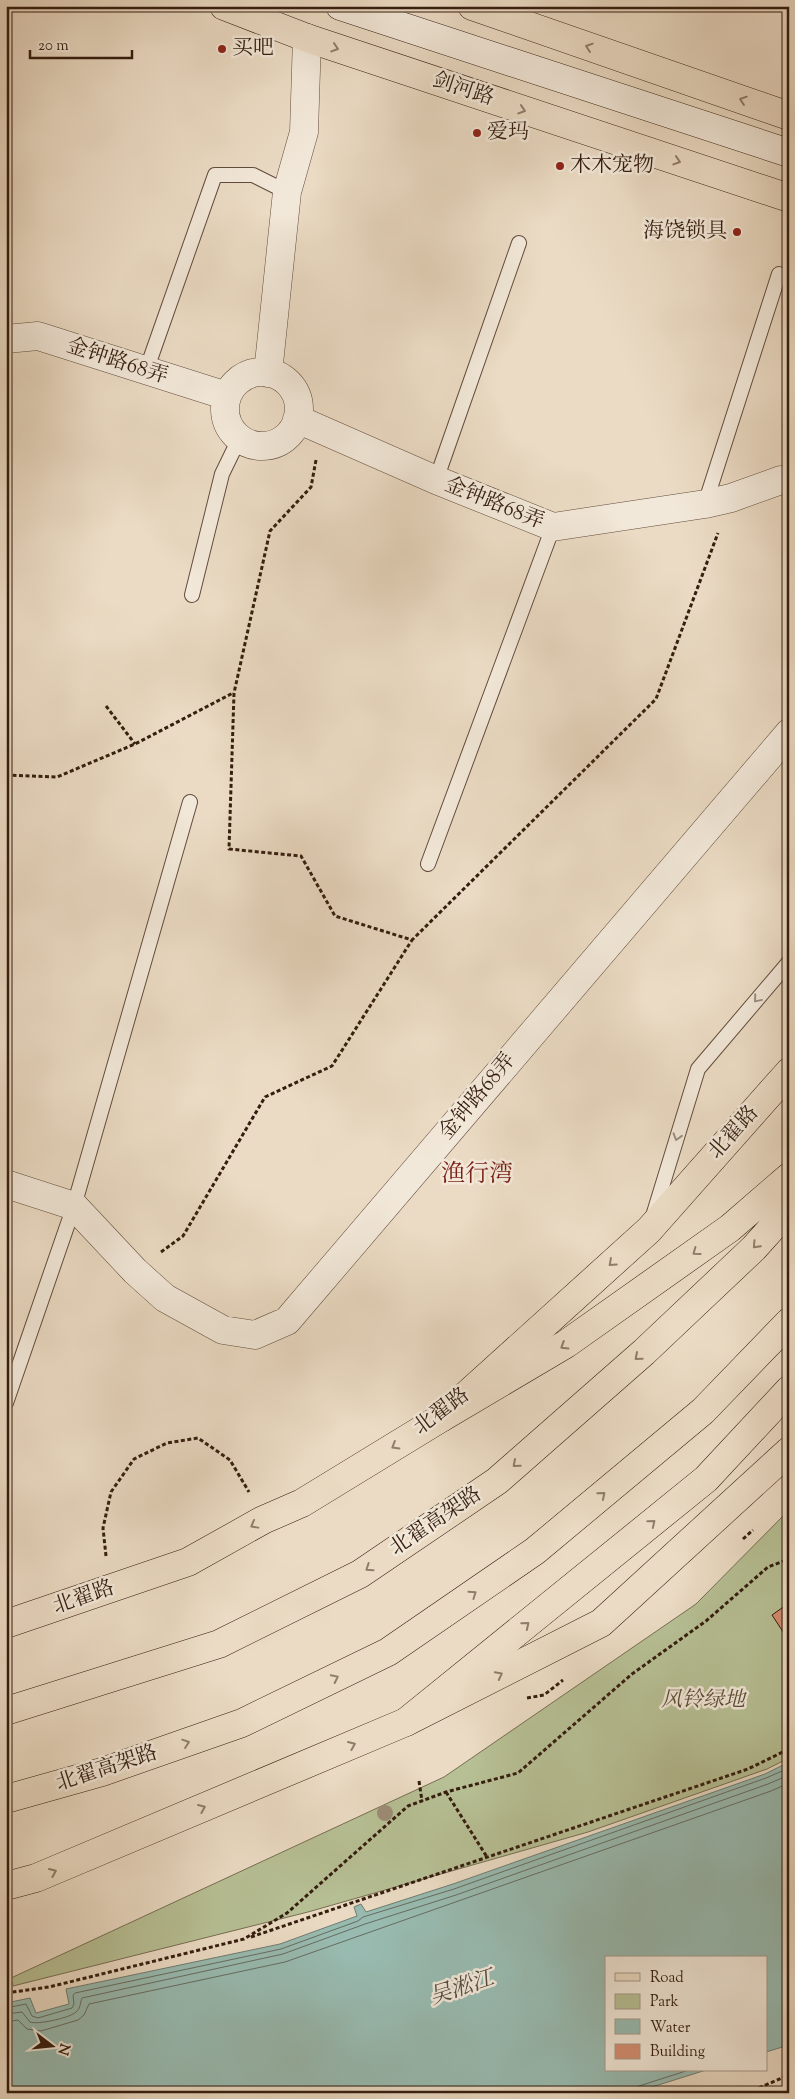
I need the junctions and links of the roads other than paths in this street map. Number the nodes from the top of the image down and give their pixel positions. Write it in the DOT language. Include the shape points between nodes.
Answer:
graph roads {
  1 [pos="224,6"];
  2 [pos="340,6"];
  3 [pos="472,6"];
  4 [pos="307,38"];
  5 [pos="789,116"];
  6 [pos="789,153"];
  7 [pos="287,192"];
  8 [pos="789,198"];
  9 [pos="519,243"];
  10 [pos="779,274"];
  11 [pos="6,340"];
  12 [pos="146,371"];
  13 [pos="268,373"];
  14 [pos="227,396"];
  15 [pos="309,423"];
  16 [pos="239,439"];
  17 [pos="436,480"];
  18 [pos="789,482"];
  19 [pos="718,501"];
  20 [pos="553,527"];
  21 [pos="192,595"];
  22 [pos="789,733"];
  23 [pos="190,802"];
  24 [pos="428,864"];
  25 [pos="789,962"];
  26 [pos="789,1072"];
  27 [pos="789,1177"];
  28 [pos="6,1184"];
  29 [pos="74,1206"];
  30 [pos="789,1209"];
  31 [pos="648,1230"];
  32 [pos="789,1322"];
  33 [pos="789,1390"];
  34 [pos="6,1403"];
  35 [pos="441,1418"];
  36 [pos="789,1452"];
  37 [pos="6,1624"];
  38 [pos="6,1711"];
  39 [pos="406,1722"];
  40 [pos="6,1799"];
  41 [pos="6,1886"];
  1 -- 4 [label="main road, 剑河路"];
  2 -- 6 [label="street"];
  5 -- 3 [label="main road, one-way"];
  4 -- 7 [label="street" via="304,132"];
  4 -- 8 [label="main road, 剑河路, one-way"];
  7 -- 12 [label="lane" via="254,175 215,175"];
  7 -- 13 [label="street"];
  9 -- 17 [label="lane"];
  10 -- 19 [label="lane"];
  11 -- 12 [label="street, 金钟路68弄" via="38,336"];
  12 -- 14 [label="street, 金钟路68弄"];
  13 -- 14 [label="street" via="247,375 236,382"];
  13 -- 15 [label="street" via="284,379 293,388"];
  14 -- 16 [label="street" via="226,418 230,430"];
  15 -- 16 [label="street" via="295,426 276,444 251,445"];
  15 -- 17 [label="street, 金钟路68弄"];
  16 -- 21 [label="lane" via="222,474"];
  17 -- 20 [label="street, 金钟路68弄"];
  18 -- 19 [label="street, 金钟路68弄" via="781,480"];
  19 -- 20 [label="street, 金钟路68弄"];
  20 -- 24 [label="lane"];
  22 -- 29 [label="street, 金钟路68弄" via="287,1321 254,1335 223,1330 165,1298"];
  23 -- 29 [label="lane"];
  25 -- 31 [label="lane, one-way" via="698,1070"];
  26 -- 31 [label="main road, 北翟路"];
  27 -- 35 [label="main road, one-way" via="730,1228 566,1344"];
  28 -- 29 [label="street, 金钟路68弄"];
  29 -- 34 [label="lane"];
  30 -- 38 [label="main road, 北翟高架路, one-way" via="754,1248 644,1352 496,1481 360,1574 220,1644"];
  31 -- 35 [label="main road, 北翟路, one-way"];
  40 -- 32 [label="main road, 北翟高架路, one-way" via="102,1772 242,1723 388,1652 543,1544 702,1411"];
  39 -- 33 [label="main road, one-way" via="706,1479"];
  35 -- 37 [label="main road, 北翟路, one-way" via="302,1502 188,1562"];
  39 -- 36 [label="main road, one-way" via="601,1623"];
  41 -- 39 [label="main road, one-way" via="36,1878"];
}
